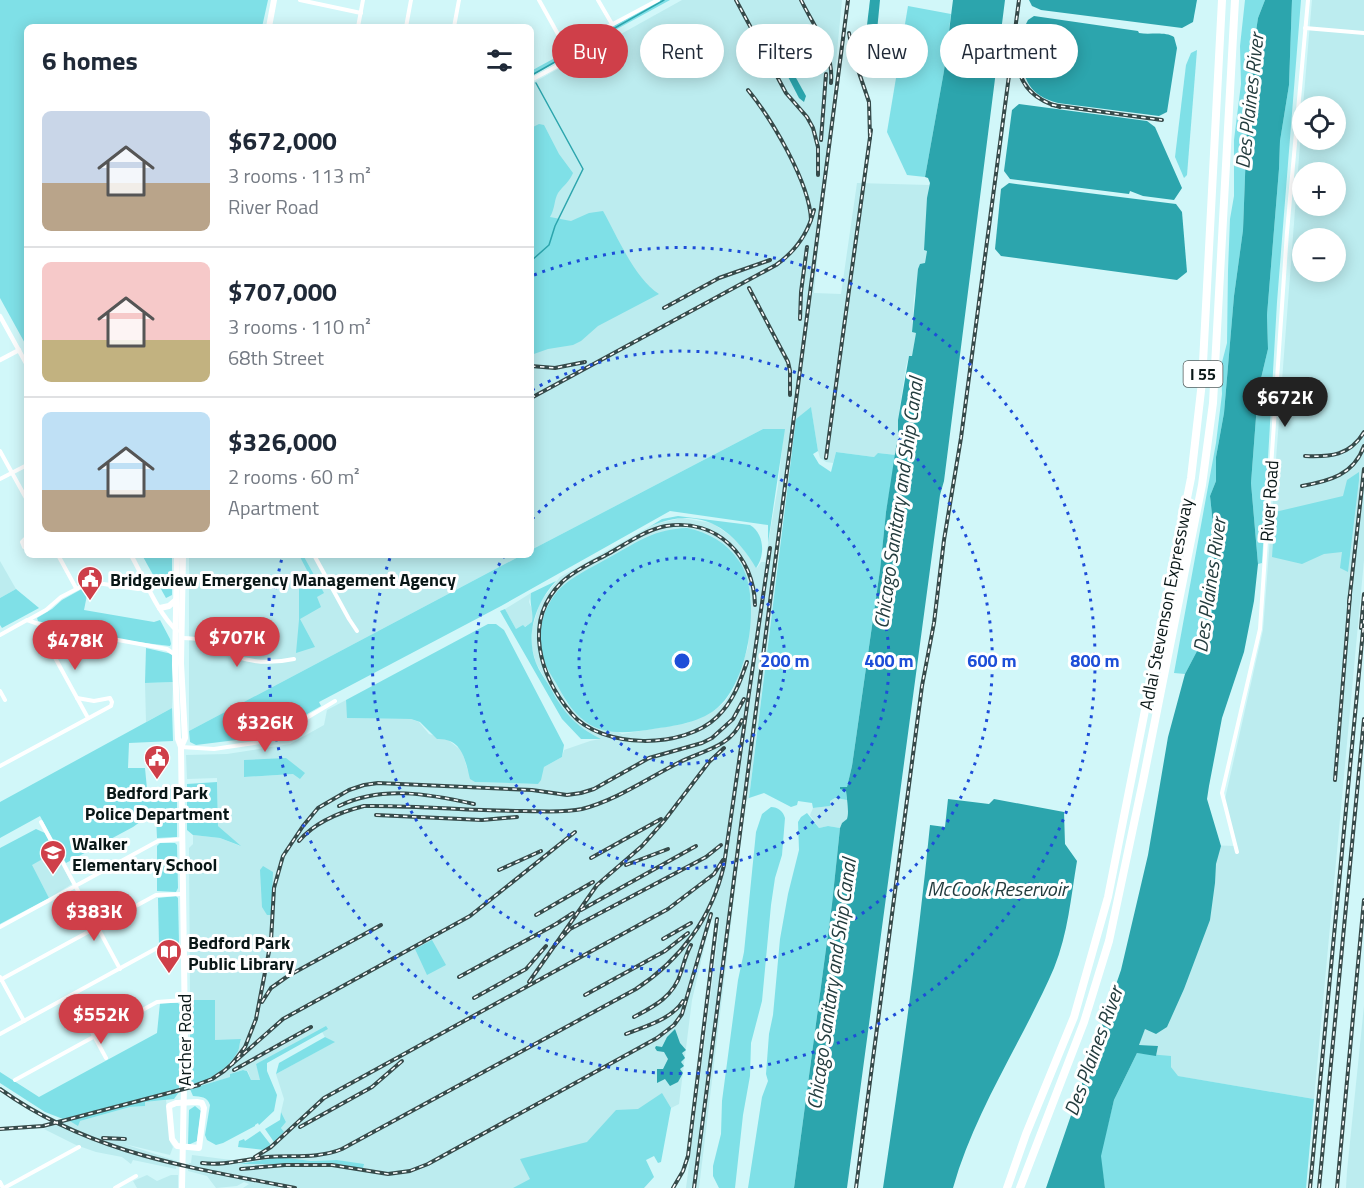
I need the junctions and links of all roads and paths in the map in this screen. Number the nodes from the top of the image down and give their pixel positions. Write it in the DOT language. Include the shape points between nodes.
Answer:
graph roads {
  1 [pos="274,0"];
  2 [pos="300,0"];
  3 [pos="363,0"];
  4 [pos="411,0"];
  5 [pos="459,0"];
  6 [pos="539,0"];
  7 [pos="598,0"];
  8 [pos="658,0"];
  9 [pos="1222,0"];
  10 [pos="1235,0"];
  11 [pos="1308,0"];
  12 [pos="361,13"];
  13 [pos="270,24"];
  14 [pos="359,24"];
  15 [pos="407,24"];
  16 [pos="455,24"];
  17 [pos="552,24"];
  18 [pos="612,24"];
  19 [pos="1305,28"];
  20 [pos="1364,33"];
  21 [pos="552,69"];
  22 [pos="534,78"];
  23 [pos="0,316"];
  24 [pos="19,350"];
  25 [pos="24,359"];
  26 [pos="0,360"];
  27 [pos="0,451"];
  28 [pos="24,467"];
  29 [pos="12,473"];
  30 [pos="0,479"];
  31 [pos="24,495"];
  32 [pos="60,558"];
  33 [pos="133,558"];
  34 [pos="177,558"];
  35 [pos="183,558"];
  36 [pos="316,558"];
  37 [pos="76,588"];
  38 [pos="149,588"];
  39 [pos="177,599"];
  40 [pos="160,608"];
  41 [pos="27,620"];
  42 [pos="48,627"];
  43 [pos="176,630"];
  44 [pos="357,631"];
  45 [pos="0,635"];
  46 [pos="182,638"];
  47 [pos="176,645"];
  48 [pos="167,649"];
  49 [pos="175,654"];
  50 [pos="294,659"];
  51 [pos="0,691"];
  52 [pos="77,698"];
  53 [pos="5,700"];
  54 [pos="335,701"];
  55 [pos="88,718"];
  56 [pos="181,747"];
  57 [pos="0,766"];
  58 [pos="41,822"];
  59 [pos="183,839"];
  60 [pos="1236,852"];
  61 [pos="75,886"];
  62 [pos="183,893"];
  63 [pos="0,927"];
  64 [pos="98,927"];
  65 [pos="184,947"];
  66 [pos="120,969"];
  67 [pos="0,979"];
  68 [pos="72,995"];
  69 [pos="184,1000"];
  70 [pos="24,1021"];
  71 [pos="0,1034"];
  72 [pos="94,1036"];
  73 [pos="106,1058"];
  74 [pos="15,1080"];
  75 [pos="184,1102"];
  76 [pos="79,1147"];
  77 [pos="136,1176"];
  78 [pos="0,1182"];
  79 [pos="3,1188"];
  80 [pos="115,1188"];
  81 [pos="182,1188"];
  82 [pos="1007,1188"];
  83 [pos="1020,1188"];
  1 -- 13 [label="main road"];
  2 -- 12 [label="street"];
  3 -- 12 [label="street"];
  4 -- 15 [label="street"];
  5 -- 16 [label="street"];
  6 -- 17 [label="street"];
  7 -- 18 [label="street"];
  8 -- 18 [label="street"];
  9 -- 82 [label="highway, Adlai Stevenson Expressway / I 55" via="1202,382 1191,478 1108,897 1074,1017"];
  10 -- 83 [label="highway, Adlai Stevenson Expressway / I 55" via="1213,403 1202,485 1109,941 1084,1022"];
  11 -- 19 [label="street, River Road"];
  12 -- 14 [label="street"];
  19 -- 20 [label="street"];
  19 -- 60 [label="street, River Road" via="1260,629 1222,793"];
  21 -- 22 [label="street"];
  23 -- 24 [label="street"];
  24 -- 25 [label="street"];
  24 -- 26 [label="street"];
  27 -- 29 [label="street"];
  28 -- 29 [label="street"];
  29 -- 30 [label="street"];
  29 -- 31 [label="street"];
  32 -- 37 [label="street"];
  33 -- 38 [label="street"];
  34 -- 39 [label="main road, Archer Road"];
  35 -- 46 [label="main road, Archer Road"];
  36 -- 44 [label="street"];
  37 -- 38 [label="street" via="94,581"];
  37 -- 41 [label="street"];
  38 -- 40 [label="street"];
  39 -- 40 [label="main road"];
  39 -- 43 [label="main road, Archer Road"];
  40 -- 43 [label="street"];
  41 -- 42 [label="street"];
  41 -- 45 [label="street"];
  42 -- 48 [label="street"];
  42 -- 52 [label="street" via="47,643"];
  43 -- 46 [label="street"];
  43 -- 47 [label="main road, Archer Road"];
  46 -- 50 [label="street" via="203,639 251,660"];
  46 -- 56 [label="main road, Archer Road" via="185,738"];
  47 -- 48 [label="street"];
  47 -- 49 [label="main road, Archer Road"];
  48 -- 49 [label="street"];
  49 -- 56 [label="main road, Archer Road"];
  51 -- 53 [label="street"];
  52 -- 55 [label="street"];
  52 -- 55 [label="street" via="112,700 111,706"];
  54 -- 56 [label="street" via="268,741 214,748"];
  55 -- 57 [label="street"];
  56 -- 59 [label="main road, Archer Road"];
  58 -- 61 [label="street"];
  59 -- 61 [label="street" via="158,841"];
  59 -- 62 [label="main road, Archer Road"];
  61 -- 63 [label="street"];
  61 -- 64 [label="street"];
  62 -- 64 [label="street" via="156,895"];
  62 -- 65 [label="main road, Archer Road"];
  64 -- 66 [label="street"];
  64 -- 67 [label="street"];
  65 -- 66 [label="street" via="157,948"];
  65 -- 69 [label="main road, Archer Road"];
  66 -- 68 [label="street"];
  67 -- 70 [label="street"];
  68 -- 70 [label="street"];
  68 -- 72 [label="street"];
  69 -- 72 [label="street" via="160,1000"];
  69 -- 75 [label="main road, Archer Road"];
  70 -- 71 [label="street"];
  72 -- 73 [label="street"];
  72 -- 74 [label="street"];
  75 -- 75 [label="main road" via="200,1102 204,1108 199,1148 177,1146 172,1139 169,1108 173,1103"];
  75 -- 81 [label="main road, Archer Road"];
  76 -- 79 [label="street"];
  77 -- 80 [label="street"];
  78 -- 79 [label="street"];
}
